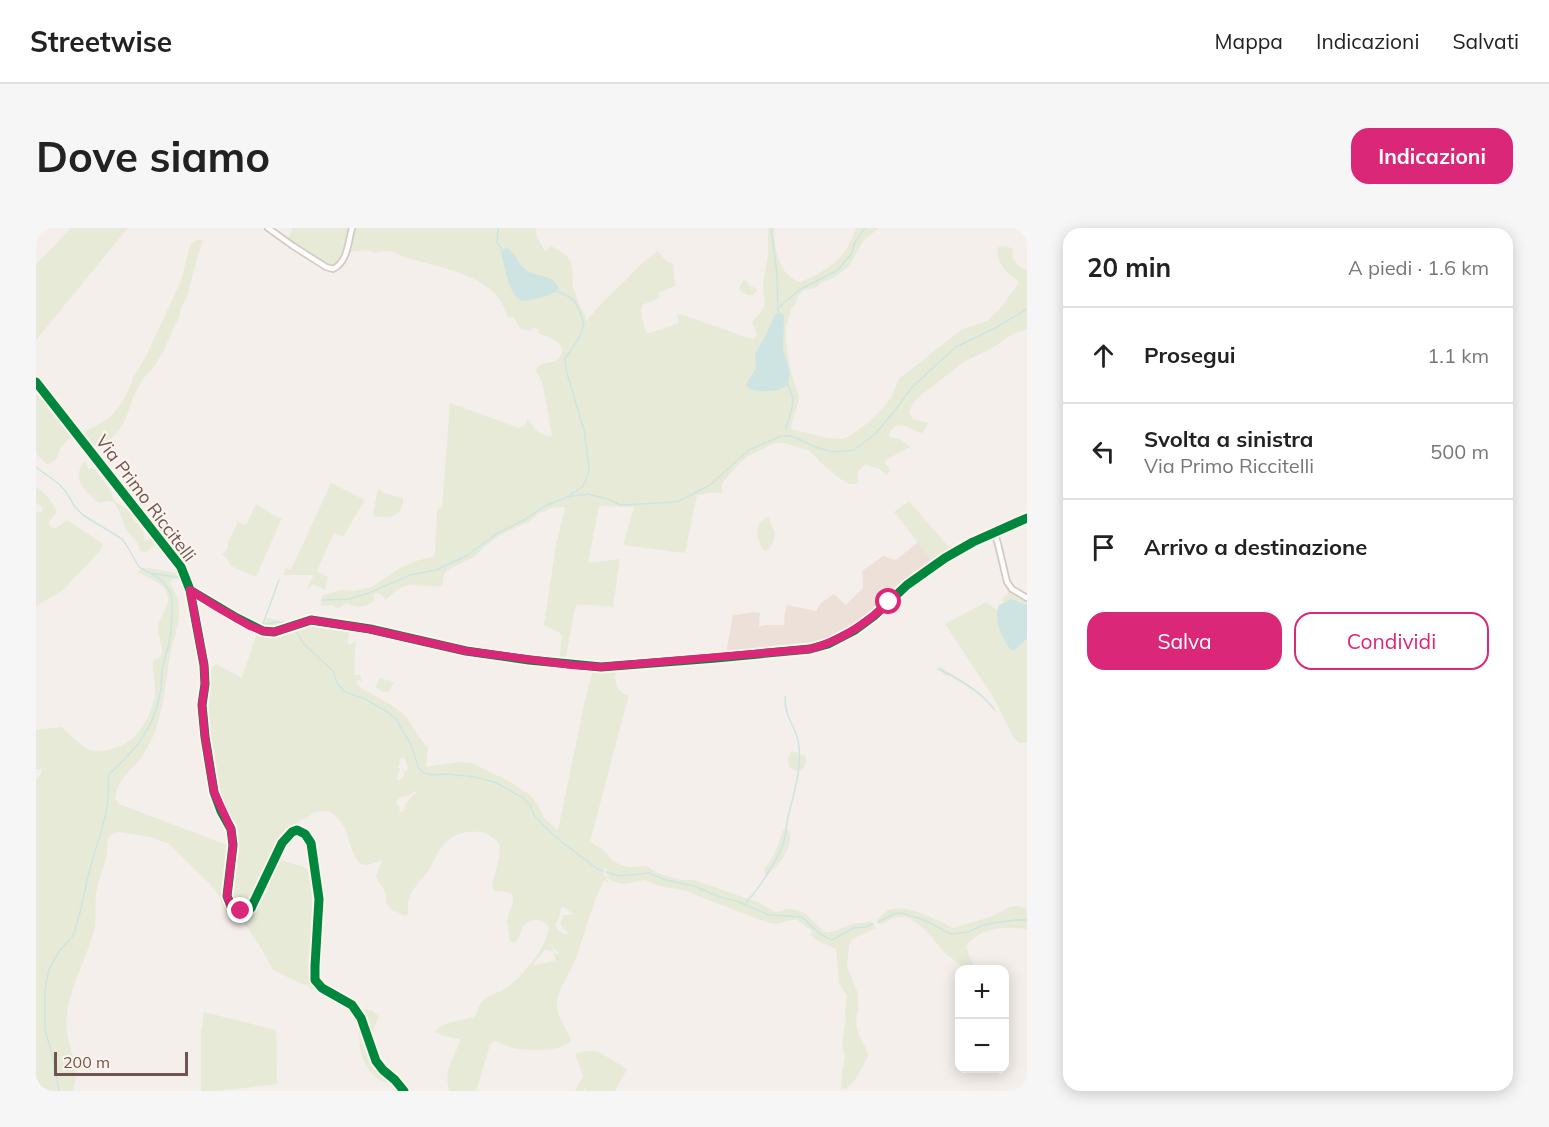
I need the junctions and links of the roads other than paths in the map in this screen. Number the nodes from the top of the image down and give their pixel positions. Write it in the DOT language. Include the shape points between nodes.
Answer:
graph roads {
  1 [pos="268,228"];
  2 [pos="352,228"];
  3 [pos="36,382"];
  4 [pos="1027,518"];
  5 [pos="994,532"];
  6 [pos="190,590"];
  7 [pos="1027,598"];
  8 [pos="404,1091"];
  1 -- 2 [label="street" via="333,269 345,258"];
  3 -- 6 [label="street, Via Primo Riccitelli" via="182,567"];
  4 -- 5 [label="street"];
  5 -- 6 [label="street" via="945,558 855,630 828,644 795,651 601,667 466,651 311,620 274,632 263,631"];
  5 -- 7 [label="street" via="1007,582"];
  6 -- 8 [label="street, Via Primo Riccitelli" via="204,665 202,705 214,792 231,829 227,896 231,906 241,911 251,908 286,837 297,830 305,834 311,843 319,899 315,980 352,1005 361,1018 376,1061"];
}
